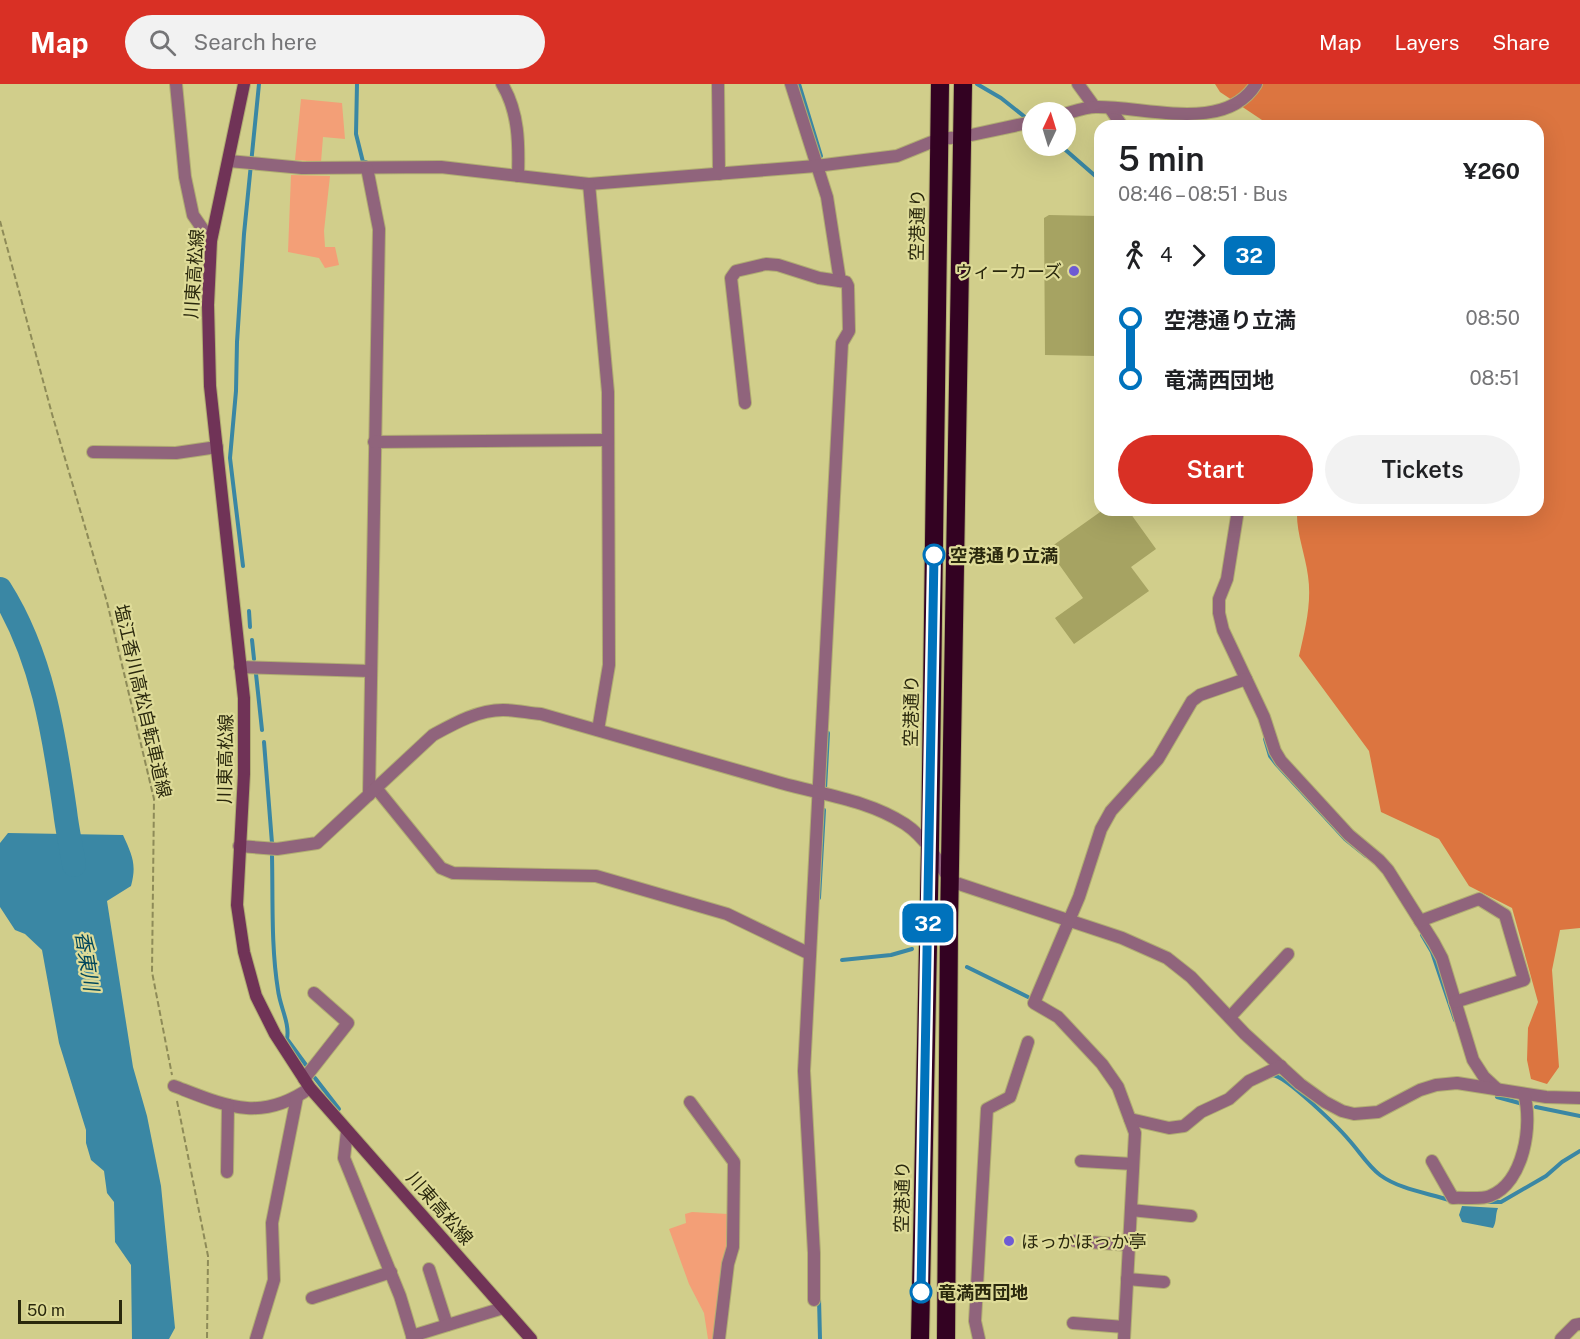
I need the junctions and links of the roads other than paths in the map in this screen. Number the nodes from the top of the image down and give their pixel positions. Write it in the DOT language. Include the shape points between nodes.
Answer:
graph roads {
  1 [pos="176,84"];
  2 [pos="244,84"];
  3 [pos="502,84"];
  4 [pos="718,84"];
  5 [pos="791,84"];
  6 [pos="939,84"];
  7 [pos="963,84"];
  8 [pos="1078,84"];
  9 [pos="1256,84"];
  10 [pos="1094,106"];
  11 [pos="1110,108"];
  12 [pos="1076,111"];
  13 [pos="1118,120"];
  14 [pos="1022,124"];
  15 [pos="962,137"];
  16 [pos="939,139"];
  17 [pos="229,161"];
  18 [pos="816,166"];
  19 [pos="367,168"];
  20 [pos="719,174"];
  21 [pos="518,176"];
  22 [pos="589,184"];
  23 [pos="211,241"];
  24 [pos="840,281"];
  25 [pos="746,403"];
  26 [pos="608,440"];
  27 [pos="374,442"];
  28 [pos="217,447"];
  29 [pos="93,452"];
  30 [pos="1237,516"];
  31 [pos="240,667"];
  32 [pos="370,671"];
  33 [pos="1246,680"];
  34 [pos="598,730"];
  35 [pos="372,792"];
  36 [pos="820,792"];
  37 [pos="239,846"];
  38 [pos="930,847"];
  39 [pos="950,881"];
  40 [pos="1068,920"];
  41 [pos="1420,921"];
  42 [pos="810,954"];
  43 [pos="1287,954"];
  44 [pos="314,993"];
  45 [pos="1455,1002"];
  46 [pos="1230,1017"];
  47 [pos="1028,1042"];
  48 [pos="1281,1066"];
  49 [pos="307,1083"];
  50 [pos="174,1086"];
  51 [pos="1499,1091"];
  52 [pos="1524,1094"];
  53 [pos="297,1097"];
  54 [pos="1580,1098"];
  55 [pos="690,1102"];
  56 [pos="228,1105"];
  57 [pos="1130,1119"];
  58 [pos="347,1131"];
  59 [pos="1081,1161"];
  60 [pos="1432,1161"];
  61 [pos="1134,1164"];
  62 [pos="227,1172"];
  63 [pos="1131,1210"];
  64 [pos="1191,1216"];
  65 [pos="1075,1241"];
  66 [pos="1129,1245"];
  67 [pos="429,1269"];
  68 [pos="390,1272"];
  69 [pos="1127,1279"];
  70 [pos="1164,1282"];
  71 [pos="312,1298"];
  72 [pos="814,1300"];
  73 [pos="503,1308"];
  74 [pos="1073,1323"];
  75 [pos="1580,1324"];
  76 [pos="447,1325"];
  77 [pos="1124,1333"];
  78 [pos="412,1338"];
  79 [pos="256,1339"];
  80 [pos="531,1339"];
  81 [pos="719,1339"];
  82 [pos="920,1339"];
  83 [pos="946,1339"];
  84 [pos="979,1339"];
  85 [pos="1562,1339"];
  1 -- 23 [label="street" via="185,177 193,214"];
  2 -- 17 [label="main road, 川東高松線"];
  3 -- 21 [label="street" via="511,99 519,144"];
  4 -- 20 [label="street"];
  5 -- 18 [label="street"];
  6 -- 16 [label="highway, 空港通り"];
  7 -- 15 [label="highway"];
  8 -- 10 [label="street"];
  9 -- 11 [label="street" via="1246,98 1222,111 1202,114"];
  10 -- 11 [label="street"];
  10 -- 12 [label="street"];
  11 -- 13 [label="street"];
  14 -- 15 [label="street"];
  15 -- 16 [label="street"];
  15 -- 39 [label="highway"];
  16 -- 18 [label="street" via="897,156"];
  16 -- 38 [label="highway, 空港通り"];
  17 -- 19 [label="street" via="302,168"];
  17 -- 23 [label="main road, 川東高松線"];
  18 -- 20 [label="street"];
  18 -- 24 [label="street" via="827,197"];
  19 -- 21 [label="street" via="441,168"];
  19 -- 27 [label="street" via="379,229"];
  20 -- 22 [label="street"];
  21 -- 22 [label="street"];
  22 -- 26 [label="street" via="608,392"];
  23 -- 28 [label="main road, 川東高松線" via="208,329"];
  24 -- 25 [label="street" via="778,265 736,271 731,278"];
  24 -- 36 [label="street" via="848,286 849,331 842,342"];
  26 -- 27 [label="street"];
  26 -- 34 [label="street" via="609,665"];
  27 -- 32 [label="street"];
  28 -- 29 [label="street" via="176,453"];
  28 -- 31 [label="main road, 川東高松線"];
  30 -- 33 [label="street" via="1219,613"];
  31 -- 32 [label="street"];
  31 -- 37 [label="main road, 川東高松線" via="244,774"];
  32 -- 35 [label="street"];
  33 -- 40 [label="street" via="1200,694 1192,701 1158,759 1111,811"];
  33 -- 41 [label="street" via="1281,761 1349,835 1379,860"];
  34 -- 35 [label="street" via="541,714 502,710 479,714 433,735"];
  34 -- 36 [label="street"];
  35 -- 37 [label="street" via="316,843 277,849"];
  35 -- 42 [label="street" via="441,868 453,873 596,876 727,914"];
  36 -- 38 [label="street" via="852,799 907,825"];
  36 -- 42 [label="street"];
  37 -- 49 [label="main road, 川東高松線" via="237,905 256,996"];
  38 -- 39 [label="street"];
  38 -- 82 [label="highway, 空港通り"];
  39 -- 40 [label="street"];
  39 -- 83 [label="highway"];
  40 -- 46 [label="street" via="1167,958"];
  40 -- 57 [label="street" via="1034,1003 1058,1017 1102,1064 1118,1087"];
  41 -- 45 [label="street" via="1442,958"];
  41 -- 45 [label="street" via="1479,898 1505,915 1524,980"];
  42 -- 72 [label="street" via="804,1071"];
  43 -- 46 [label="street"];
  44 -- 49 [label="street" via="348,1023"];
  45 -- 51 [label="street" via="1473,1060"];
  46 -- 48 [label="street"];
  47 -- 84 [label="street" via="1010,1096 987,1109 975,1321"];
  48 -- 51 [label="street" via="1324,1102 1354,1114 1378,1112 1436,1085 1457,1083"];
  48 -- 57 [label="street" via="1249,1081 1229,1099 1201,1112 1184,1126 1169,1128"];
  49 -- 53 [label="street"];
  49 -- 58 [label="main road, 川東高松線"];
  50 -- 56 [label="street"];
  51 -- 52 [label="street"];
  52 -- 54 [label="street"];
  52 -- 60 [label="street" via="1528,1108 1520,1165 1499,1189 1489,1196 1453,1198"];
  53 -- 56 [label="street" via="275,1107 246,1109"];
  53 -- 79 [label="street" via="272,1223 274,1280"];
  55 -- 81 [label="street" via="734,1162 733,1248"];
  56 -- 62 [label="street"];
  57 -- 61 [label="street" via="1135,1133"];
  58 -- 68 [label="street" via="344,1158"];
  58 -- 73 [label="main road, 川東高松線"];
  59 -- 61 [label="street"];
  61 -- 63 [label="street"];
  63 -- 64 [label="street"];
  63 -- 66 [label="street"];
  65 -- 66 [label="street"];
  66 -- 69 [label="street"];
  67 -- 76 [label="street"];
  68 -- 71 [label="street"];
  68 -- 78 [label="street"];
  69 -- 70 [label="street"];
  69 -- 77 [label="street"];
  73 -- 76 [label="street"];
  73 -- 80 [label="main road, 川東高松線"];
  74 -- 77 [label="street"];
  75 -- 85 [label="street"];
  76 -- 78 [label="street"];
}
